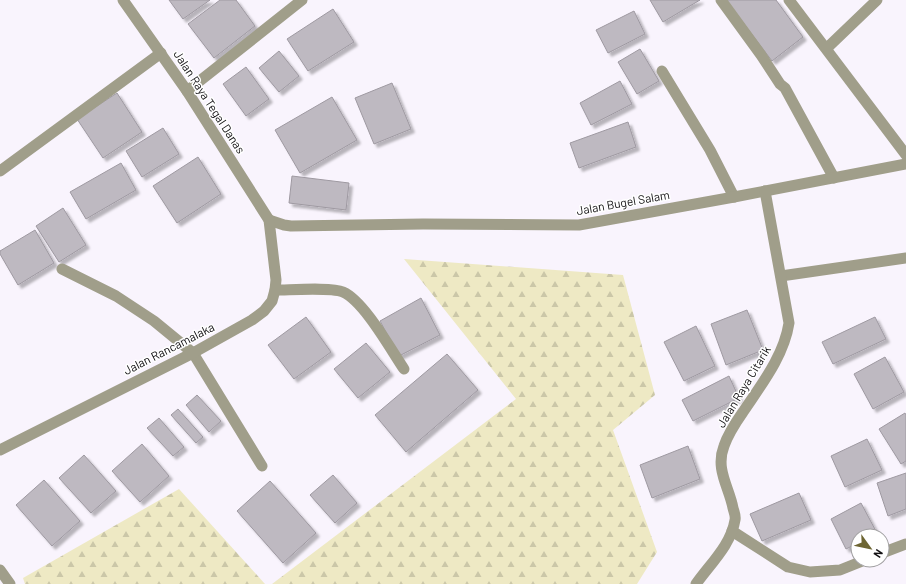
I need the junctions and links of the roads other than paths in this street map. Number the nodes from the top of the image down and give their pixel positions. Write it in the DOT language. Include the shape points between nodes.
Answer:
graph roads {
  1 [pos="123,0"];
  2 [pos="302,0"];
  3 [pos="720,0"];
  4 [pos="790,0"];
  5 [pos="877,0"];
  6 [pos="826,48"];
  7 [pos="161,53"];
  8 [pos="662,71"];
  9 [pos="187,91"];
  10 [pos="906,155"];
  11 [pos="906,164"];
  12 [pos="0,171"];
  13 [pos="834,178"];
  14 [pos="765,191"];
  15 [pos="734,197"];
  16 [pos="269,220"];
  17 [pos="906,258"];
  18 [pos="62,269"];
  19 [pos="781,276"];
  20 [pos="276,285"];
  21 [pos="193,353"];
  22 [pos="404,369"];
  23 [pos="0,450"];
  24 [pos="262,466"];
  25 [pos="732,531"];
  26 [pos="906,544"];
  27 [pos="890,550"];
  28 [pos="850,566"];
  29 [pos="0,570"];
  30 [pos="10,584"];
  31 [pos="696,584"];
  1 -- 7 [label="street, Jalan Raya Tegal Danas"];
  2 -- 9 [label="street"];
  3 -- 13 [label="street" via="785,88"];
  4 -- 6 [label="street"];
  5 -- 6 [label="street"];
  6 -- 10 [label="street"];
  7 -- 9 [label="street, Jalan Raya Tegal Danas"];
  7 -- 12 [label="street"];
  8 -- 15 [label="street" via="710,150"];
  9 -- 16 [label="street, Jalan Raya Tegal Danas"];
  11 -- 13 [label="street, Jalan Bugel Salam"];
  13 -- 14 [label="street, Jalan Bugel Salam"];
  14 -- 15 [label="street, Jalan Bugel Salam"];
  14 -- 19 [label="street, Jalan Raya Citarik"];
  15 -- 16 [label="street, Jalan Bugel Salam" via="579,225 291,226"];
  16 -- 20 [label="street"];
  17 -- 19 [label="street"];
  18 -- 21 [label="street" via="116,296 154,321"];
  19 -- 25 [label="street, Jalan Raya Citarik" via="789,323 787,336 778,356 723,446 720,464 736,518"];
  20 -- 21 [label="street, Jalan Rancamalaka" via="272,302 264,311"];
  20 -- 22 [label="street" via="343,292 358,302"];
  21 -- 23 [label="street, Jalan Rancamalaka"];
  21 -- 24 [label="street"];
  25 -- 28 [label="street" via="788,567 810,572 840,570"];
  25 -- 31 [label="street, Jalan Raya Citarik" via="720,554"];
  26 -- 27 [label="street"];
  29 -- 30 [label="street"];
}
